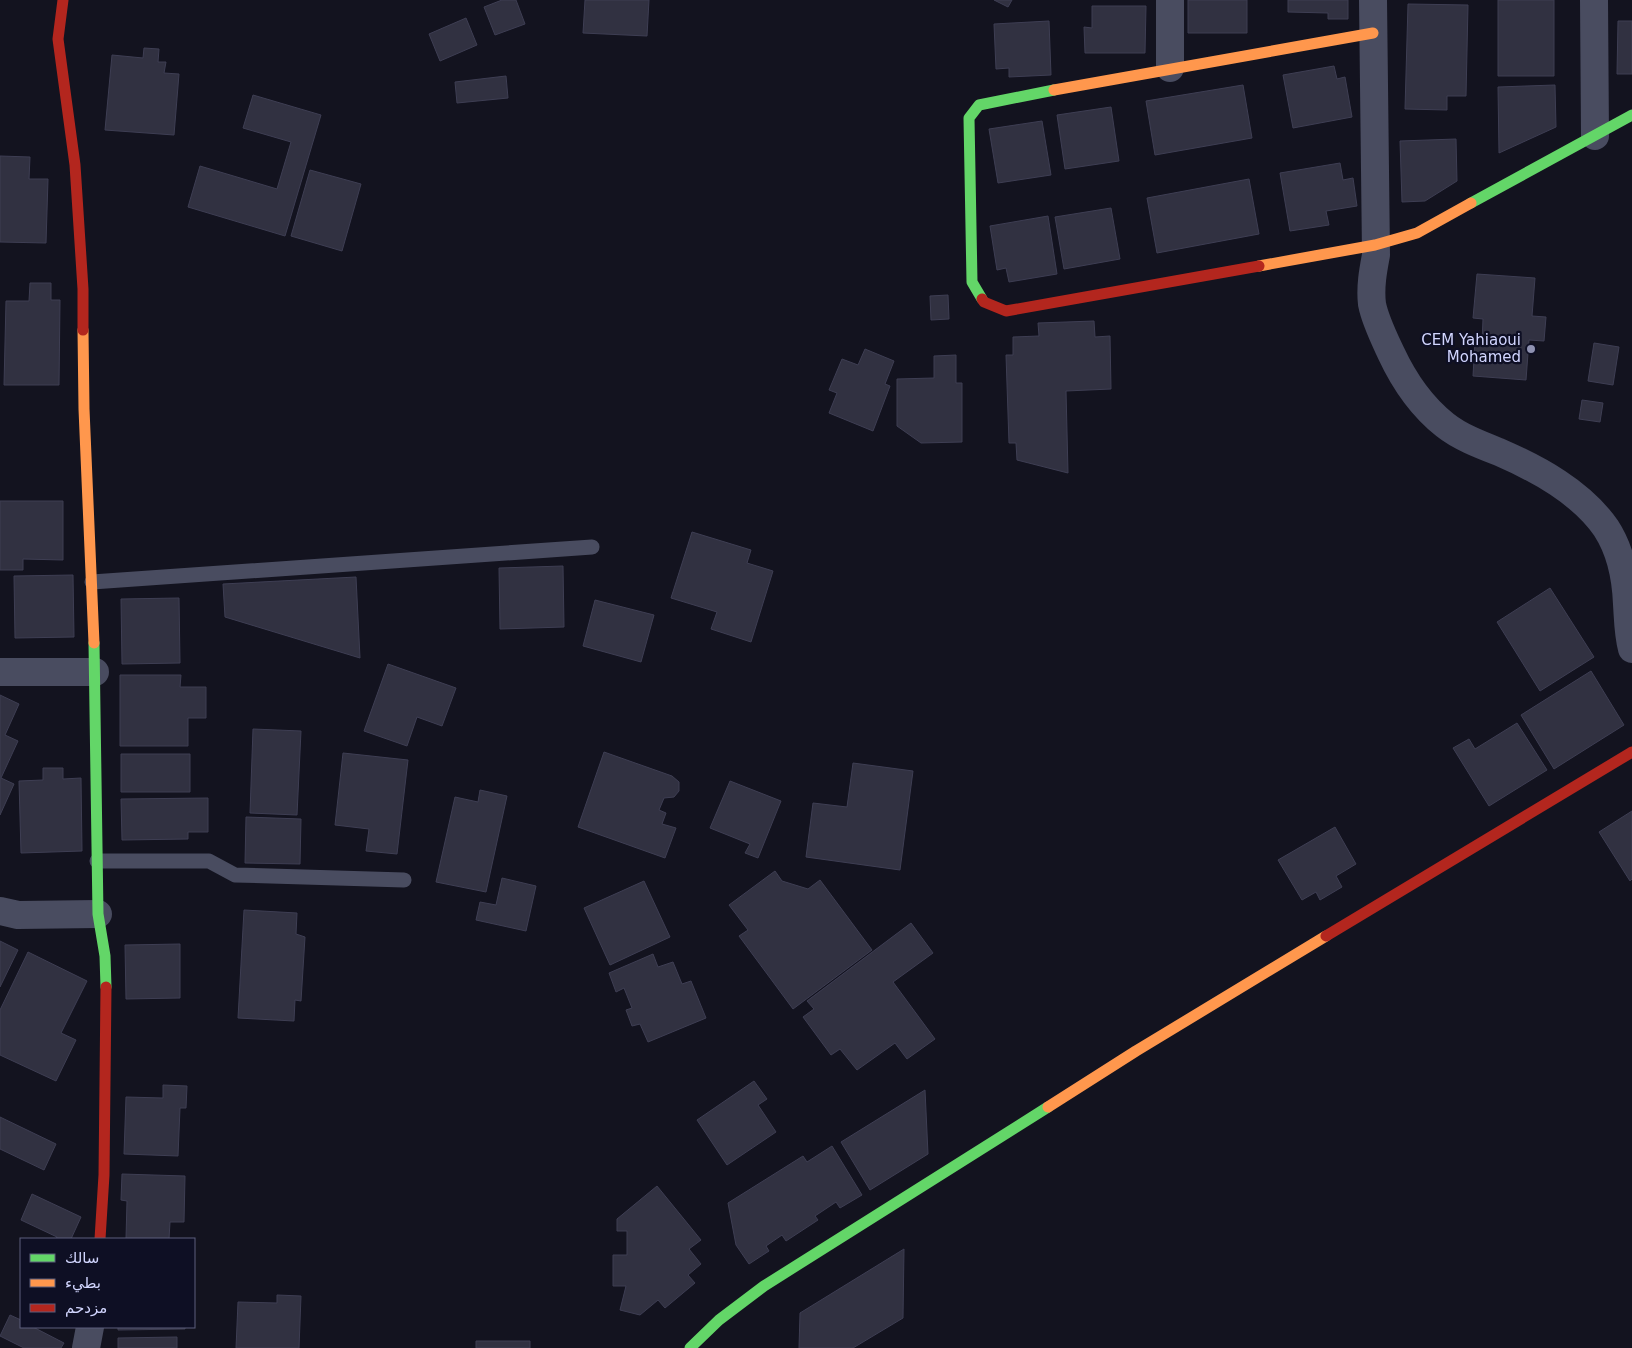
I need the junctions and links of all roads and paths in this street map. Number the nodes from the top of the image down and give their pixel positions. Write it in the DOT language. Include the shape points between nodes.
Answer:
graph roads {
  1 [pos="63,0"];
  2 [pos="1170,0"];
  3 [pos="1373,0"];
  4 [pos="1594,0"];
  5 [pos="1373,33"];
  6 [pos="1170,68"];
  7 [pos="1632,115"];
  8 [pos="1595,136"];
  9 [pos="1375,245"];
  10 [pos="592,546"];
  11 [pos="92,582"];
  12 [pos="1632,649"];
  13 [pos="0,672"];
  14 [pos="95,672"];
  15 [pos="1632,752"];
  16 [pos="97,861"];
  17 [pos="404,880"];
  18 [pos="0,911"];
  19 [pos="98,914"];
  20 [pos="100,1238"];
  21 [pos="90,1328"];
  22 [pos="86,1348"];
  23 [pos="690,1348"];
  1 -- 11 [label="street" via="58,39 75,165 83,289 84,409"];
  2 -- 6 [label="street"];
  3 -- 5 [label="street"];
  4 -- 8 [label="street"];
  5 -- 6 [label="street"];
  5 -- 9 [label="street"];
  6 -- 9 [label="street" via="998,100 979,106 968,118 972,282 984,302 1006,311"];
  7 -- 8 [label="street"];
  8 -- 9 [label="street" via="1417,232"];
  9 -- 12 [label="street" via="1372,305 1399,369 1419,402 1446,426 1547,476 1587,505 1606,529 1621,559"];
  10 -- 11 [label="lane"];
  11 -- 14 [label="street"];
  13 -- 14 [label="street"];
  14 -- 16 [label="street"];
  15 -- 23 [label="street" via="1136,1052 773,1280 719,1320"];
  16 -- 17 [label="lane" via="209,861 235,875"];
  16 -- 19 [label="street"];
  18 -- 19 [label="street" via="18,915"];
  19 -- 20 [label="street" via="105,956 107,1010"];
  21 -- 22 [label="street"];
}
